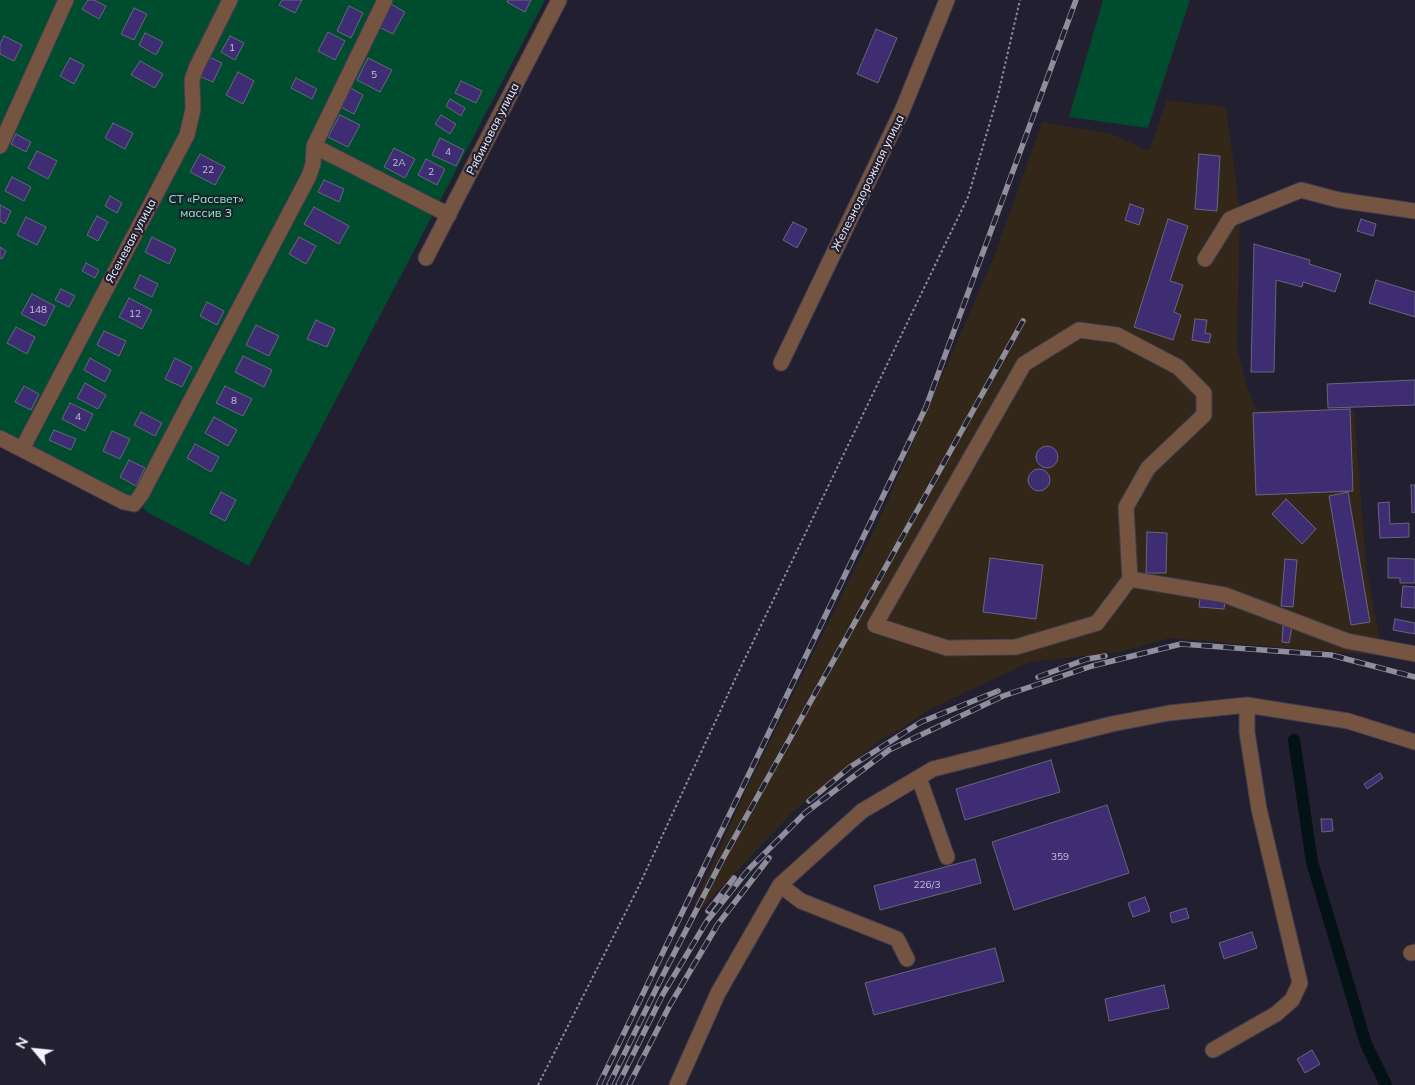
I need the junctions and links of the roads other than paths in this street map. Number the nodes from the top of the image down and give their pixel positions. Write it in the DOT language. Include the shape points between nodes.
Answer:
graph roads {
  1 [pos="66,0"];
  2 [pos="230,0"];
  3 [pos="385,0"];
  4 [pos="559,0"];
  5 [pos="947,0"];
  6 [pos="0,146"];
  7 [pos="314,146"];
  8 [pos="1415,211"];
  9 [pos="449,215"];
  10 [pos="426,258"];
  11 [pos="1205,259"];
  12 [pos="781,363"];
  13 [pos="0,438"];
  14 [pos="22,449"];
  15 [pos="1130,579"];
  16 [pos="1415,654"];
  17 [pos="1247,705"];
  18 [pos="1415,742"];
  19 [pos="919,778"];
  20 [pos="947,857"];
  21 [pos="780,885"];
  22 [pos="906,959"];
  23 [pos="1213,1050"];
  24 [pos="677,1085"];
  1 -- 6 [label="street"];
  2 -- 14 [label="street, Ясеневая улица" via="192,80 193,108 187,136"];
  3 -- 7 [label="street"];
  4 -- 9 [label="street, Рябиновая улица"];
  5 -- 12 [label="street, Железнодорожная улица" via="902,111"];
  7 -- 9 [label="street"];
  7 -- 14 [label="street" via="314,164 309,176 134,504 124,502"];
  8 -- 11 [label="street" via="1339,200 1301,190 1230,219"];
  9 -- 10 [label="street, Рябиновая улица"];
  13 -- 14 [label="street"];
  15 -- 15 [label="street" via="1126,507 1148,468 1204,415 1204,393 1178,367 1117,335 1079,330 1024,364 875,625 947,648 1016,647 1097,623"];
  15 -- 16 [label="street" via="1225,595 1347,642"];
  17 -- 18 [label="street" via="1348,721"];
  17 -- 19 [label="street" via="1169,713 1112,724 933,769"];
  17 -- 23 [label="street" via="1247,732 1259,809 1300,983 1292,1000 1276,1014"];
  19 -- 20 [label="street"];
  19 -- 21 [label="street" via="862,811"];
  21 -- 22 [label="street" via="801,902 897,939"];
  21 -- 24 [label="street" via="718,993"];
}
